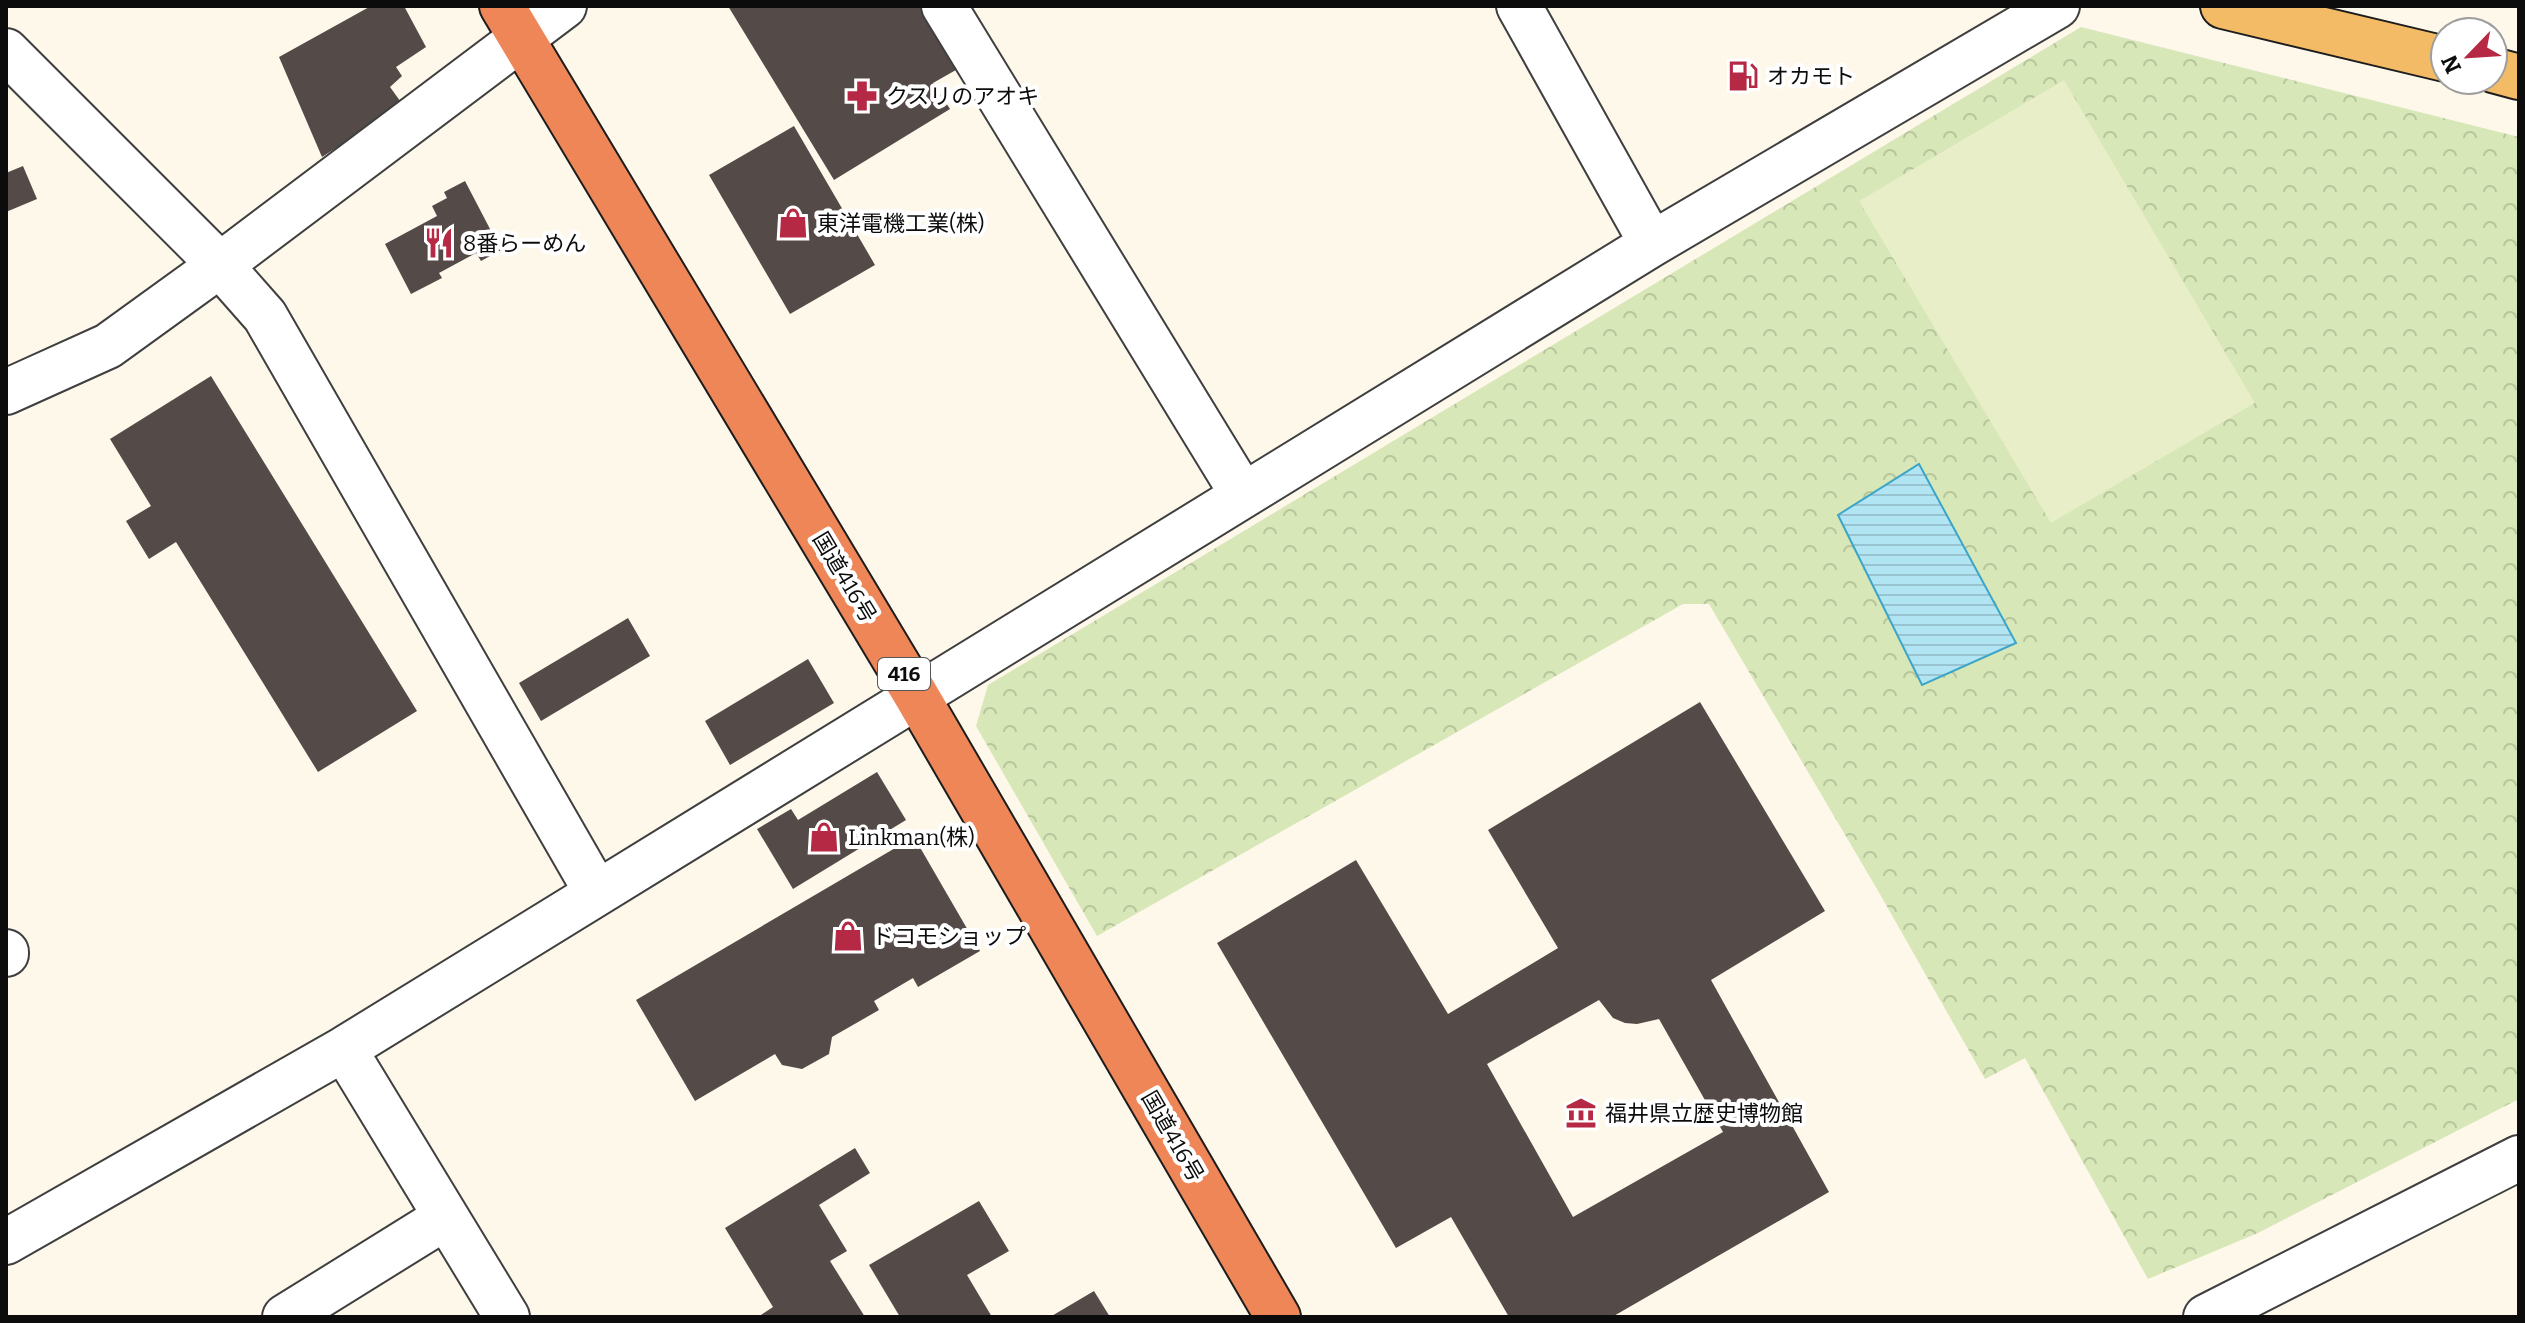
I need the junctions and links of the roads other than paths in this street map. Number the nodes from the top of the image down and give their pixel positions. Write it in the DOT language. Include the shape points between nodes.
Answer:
graph roads {
  1 [pos="564,6"];
  2 [pos="944,6"];
  3 [pos="1519,6"];
  4 [pos="2057,6"];
  5 [pos="2223,6"];
  6 [pos="511,21"];
  7 [pos="6,51"];
  8 [pos="2429,55"];
  9 [pos="1652,244"];
  10 [pos="220,265"];
  11 [pos="6,392"];
  12 [pos="1243,495"];
  13 [pos="916,695"];
  14 [pos="597,893"];
  15 [pos="344,1049"];
  16 [pos="2519,1158"];
  17 [pos="446,1217"];
  18 [pos="6,1242"];
  19 [pos="285,1317"];
  20 [pos="507,1317"];
  21 [pos="1278,1317"];
  22 [pos="2206,1317"];
  1 -- 6 [label="street"];
  2 -- 12 [label="street"];
  3 -- 9 [label="street"];
  4 -- 9 [label="street"];
  5 -- 8 [label="main road"];
  6 -- 10 [label="street"];
  6 -- 13 [label="highway, 国道416号 / 416"];
  7 -- 10 [label="street"];
  9 -- 12 [label="street"];
  10 -- 11 [label="street" via="108,346"];
  10 -- 14 [label="street" via="265,316"];
  12 -- 13 [label="street"];
  13 -- 14 [label="street"];
  13 -- 21 [label="highway, 国道416号 / 416"];
  14 -- 15 [label="street"];
  15 -- 17 [label="street"];
  15 -- 18 [label="street"];
  16 -- 22 [label="street"];
  17 -- 19 [label="street"];
  17 -- 20 [label="street"];
}
